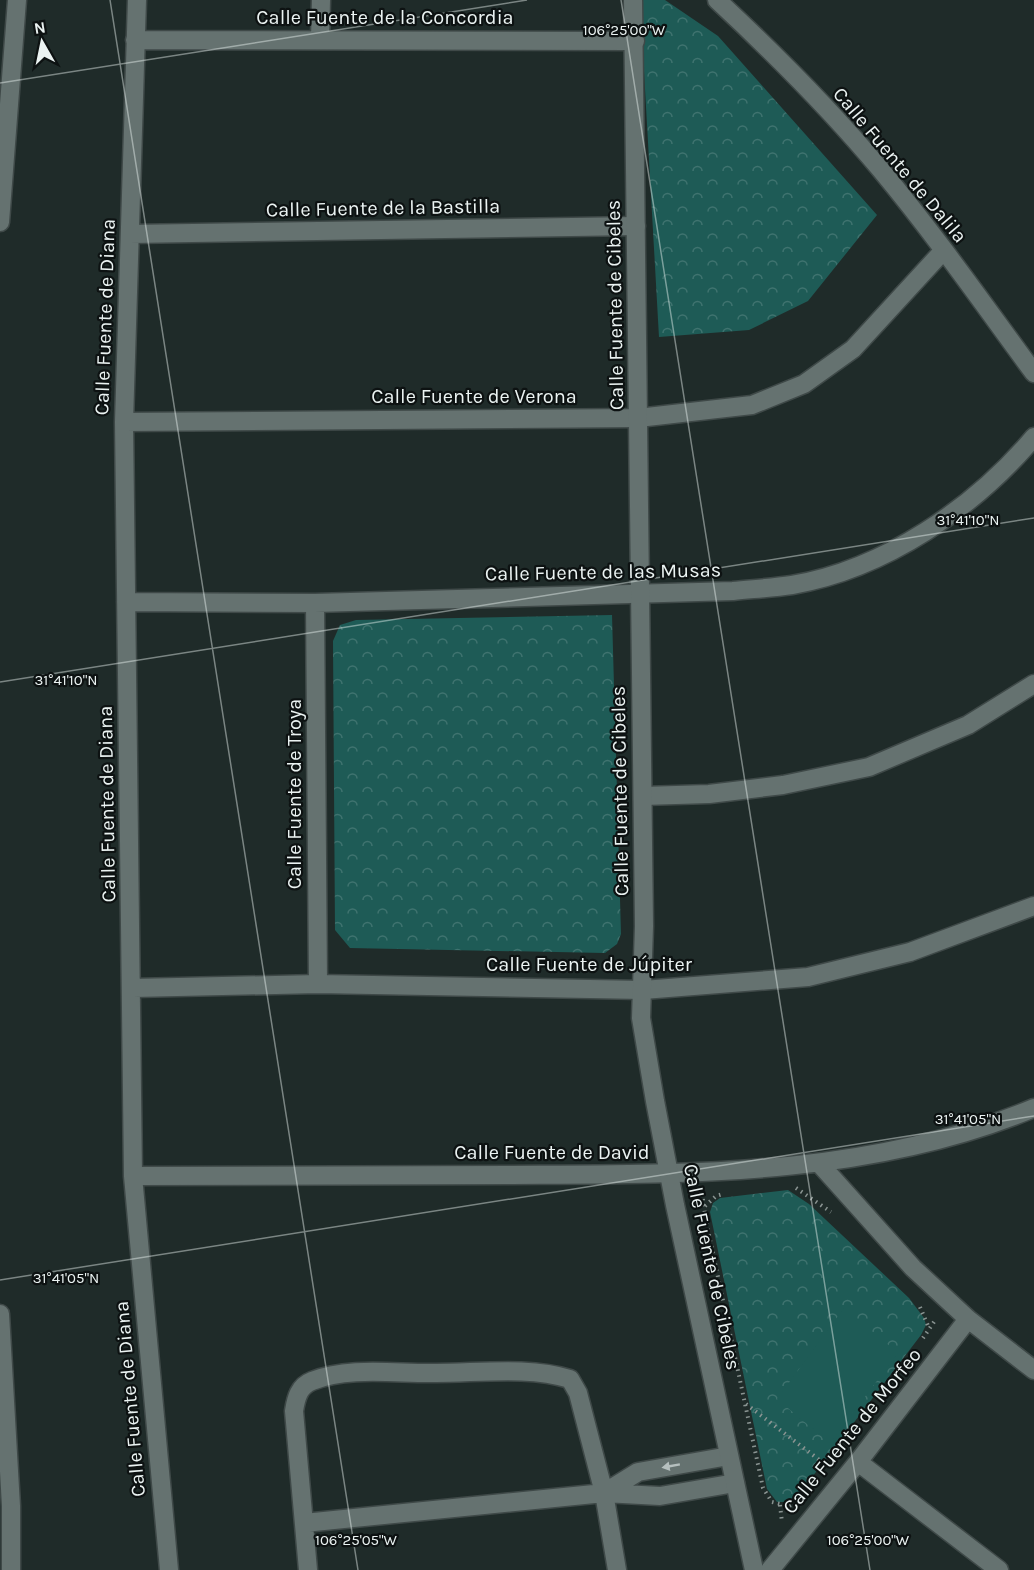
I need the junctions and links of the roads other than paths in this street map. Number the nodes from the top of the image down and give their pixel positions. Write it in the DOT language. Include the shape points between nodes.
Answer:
graph roads {
  1 [pos="17,0"];
  2 [pos="137,0"];
  3 [pos="321,0"];
  4 [pos="633,0"];
  5 [pos="717,0"];
  6 [pos="135,40"];
  7 [pos="320,40"];
  8 [pos="635,41"];
  9 [pos="0,222"];
  10 [pos="636,226"];
  11 [pos="130,234"];
  12 [pos="944,250"];
  13 [pos="1034,373"];
  14 [pos="638,418"];
  15 [pos="124,422"];
  16 [pos="1034,437"];
  17 [pos="640,593"];
  18 [pos="126,602"];
  19 [pos="315,603"];
  20 [pos="1034,684"];
  21 [pos="643,796"];
  22 [pos="1034,906"];
  23 [pos="318,984"];
  24 [pos="133,988"];
  25 [pos="642,990"];
  26 [pos="1030,1114"];
  27 [pos="819,1163"];
  28 [pos="668,1174"];
  29 [pos="133,1176"];
  30 [pos="0,1314"];
  31 [pos="968,1320"];
  32 [pos="1034,1370"];
  33 [pos="3,1416"];
  34 [pos="729,1456"];
  35 [pos="858,1462"];
  36 [pos="735,1484"];
  37 [pos="604,1493"];
  38 [pos="304,1523"];
  39 [pos="12,1570"];
  40 [pos="169,1570"];
  41 [pos="308,1570"];
  42 [pos="617,1570"];
  43 [pos="754,1570"];
  44 [pos="770,1570"];
  45 [pos="999,1570"];
  1 -- 9 [label="street"];
  2 -- 6 [label="street, Calle Fuente de Diana"];
  3 -- 7 [label="street"];
  4 -- 8 [label="street, Calle Fuente de Cibeles"];
  5 -- 12 [label="street, Calle Fuente de Dalila" via="880,169"];
  6 -- 7 [label="street, Calle Fuente de la Concordia"];
  6 -- 11 [label="street, Calle Fuente de Diana"];
  7 -- 8 [label="street, Calle Fuente de la Concordia"];
  8 -- 10 [label="street, Calle Fuente de Cibeles"];
  10 -- 11 [label="street, Calle Fuente de la Bastilla"];
  10 -- 14 [label="street, Calle Fuente de Cibeles"];
  11 -- 15 [label="street, Calle Fuente de Diana"];
  12 -- 13 [label="street, Calle Fuente de Dalila"];
  12 -- 14 [label="street, Calle Fuente de Verona" via="853,349 804,384 752,405"];
  14 -- 15 [label="street, Calle Fuente de Verona"];
  14 -- 17 [label="street, Calle Fuente de Cibeles"];
  15 -- 18 [label="street, Calle Fuente de Diana"];
  16 -- 17 [label="street, Calle Fuente de las Musas" via="970,500 920,535 856,566 793,585"];
  17 -- 19 [label="street, Calle Fuente de las Musas"];
  17 -- 21 [label="street, Calle Fuente de Cibeles"];
  18 -- 19 [label="street, Calle Fuente de las Musas"];
  18 -- 24 [label="street, Calle Fuente de Diana"];
  19 -- 23 [label="street, Calle Fuente de Troya"];
  20 -- 21 [label="street" via="968,725 869,767 709,794"];
  21 -- 25 [label="street, Calle Fuente de Cibeles"];
  22 -- 25 [label="street, Calle Fuente de Júpiter" via="910,952 808,977"];
  23 -- 24 [label="street, Calle Fuente de Júpiter"];
  23 -- 25 [label="street, Calle Fuente de Júpiter"];
  24 -- 29 [label="street, Calle Fuente de Diana"];
  25 -- 28 [label="street, Calle Fuente de Cibeles" via="641,1018"];
  26 -- 27 [label="street, Calle Fuente de David" via="879,1155"];
  27 -- 28 [label="street, Calle Fuente de David"];
  27 -- 31 [label="street" via="913,1268"];
  28 -- 29 [label="street, Calle Fuente de David"];
  28 -- 34 [label="street, Calle Fuente de Cibeles"];
  29 -- 40 [label="street, Calle Fuente de Diana"];
  30 -- 33 [label="street"];
  31 -- 32 [label="street"];
  31 -- 35 [label="street, Calle Fuente de Morfeo"];
  33 -- 39 [label="street"];
  34 -- 36 [label="street, Calle Fuente de Cibeles"];
  34 -- 37 [label="street, one-way" via="638,1472"];
  35 -- 44 [label="street, Calle Fuente de Morfeo"];
  35 -- 45 [label="street"];
  36 -- 37 [label="street" via="660,1496"];
  36 -- 43 [label="street, Calle Fuente de Cibeles"];
  37 -- 38 [label="street"];
  37 -- 38 [label="street" via="585,1413 570,1379 538,1373 354,1374 310,1382 296,1398"];
  37 -- 42 [label="street"];
  38 -- 41 [label="street"];
}
